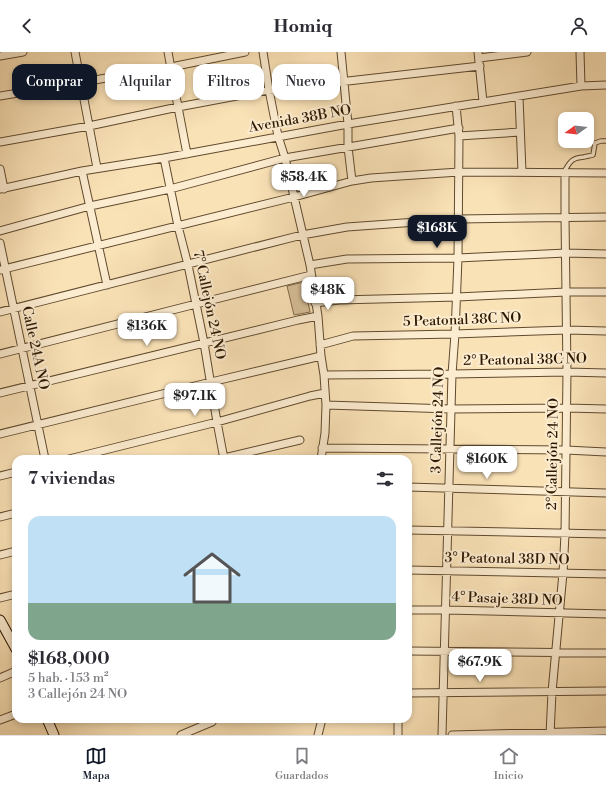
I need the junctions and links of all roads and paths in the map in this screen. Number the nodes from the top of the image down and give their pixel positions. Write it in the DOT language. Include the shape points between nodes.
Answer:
graph roads {
  1 [pos="23,52"];
  2 [pos="75,52"];
  3 [pos="168,52"];
  4 [pos="245,52"];
  5 [pos="263,52"];
  6 [pos="341,52"];
  7 [pos="527,52"];
  8 [pos="580,52"];
  9 [pos="0,56"];
  10 [pos="479,59"];
  11 [pos="77,64"];
  12 [pos="170,64"];
  13 [pos="185,64"];
  14 [pos="344,82"];
  15 [pos="606,85"];
  16 [pos="581,86"];
  17 [pos="269,90"];
  18 [pos="12,94"];
  19 [pos="0,96"];
  20 [pos="520,97"];
  21 [pos="84,100"];
  22 [pos="177,100"];
  23 [pos="483,102"];
  24 [pos="456,106"];
  25 [pos="178,107"];
  26 [pos="348,124"];
  27 [pos="89,126"];
  28 [pos="459,128"];
  29 [pos="520,132"];
  30 [pos="278,136"];
  31 [pos="459,136"];
  32 [pos="606,141"];
  33 [pos="0,142"];
  34 [pos="348,147"];
  35 [pos="187,154"];
  36 [pos="164,158"];
  37 [pos="285,158"];
  38 [pos="97,168"];
  39 [pos="0,169"];
  40 [pos="82,171"];
  41 [pos="459,172"];
  42 [pos="522,172"];
  43 [pos="564,173"];
  44 [pos="606,173"];
  45 [pos="352,181"];
  46 [pos="2,189"];
  47 [pos="170,189"];
  48 [pos="294,197"];
  49 [pos="90,206"];
  50 [pos="565,217"];
  51 [pos="606,217"];
  52 [pos="459,219"];
  53 [pos="178,226"];
  54 [pos="0,231"];
  55 [pos="302,235"];
  56 [pos="0,243"];
  57 [pos="98,246"];
  58 [pos="566,253"];
  59 [pos="606,254"];
  60 [pos="458,258"];
  61 [pos="310,264"];
  62 [pos="188,265"];
  63 [pos="3,270"];
  64 [pos="311,275"];
  65 [pos="107,285"];
  66 [pos="566,292"];
  67 [pos="606,292"];
  68 [pos="457,297"];
  69 [pos="316,303"];
  70 [pos="196,304"];
  71 [pos="13,308"];
  72 [pos="0,312"];
  73 [pos="318,316"];
  74 [pos="567,330"];
  75 [pos="606,331"];
  76 [pos="455,334"];
  77 [pos="204,342"];
  78 [pos="320,345"];
  79 [pos="22,348"];
  80 [pos="0,354"];
  81 [pos="321,356"];
  82 [pos="567,372"];
  83 [pos="606,373"];
  84 [pos="452,374"];
  85 [pos="324,375"];
  86 [pos="211,382"];
  87 [pos="29,386"];
  88 [pos="0,393"];
  89 [pos="325,393"];
  90 [pos="326,405"];
  91 [pos="567,408"];
  92 [pos="451,409"];
  93 [pos="606,409"];
  94 [pos="217,422"];
  95 [pos="38,425"];
  96 [pos="0,434"];
  97 [pos="300,440"];
  98 [pos="322,448"];
  99 [pos="450,450"];
  100 [pos="566,450"];
  101 [pos="606,452"];
  102 [pos="43,455"];
  103 [pos="85,455"];
  104 [pos="222,455"];
  105 [pos="239,455"];
  106 [pos="321,455"];
  107 [pos="12,473"];
  108 [pos="0,476"];
  109 [pos="412,487"];
  110 [pos="449,488"];
  111 [pos="565,492"];
  112 [pos="606,493"];
  113 [pos="12,514"];
  114 [pos="0,517"];
  115 [pos="412,530"];
  116 [pos="448,531"];
  117 [pos="565,534"];
  118 [pos="606,534"];
  119 [pos="12,552"];
  120 [pos="0,555"];
  121 [pos="412,570"];
  122 [pos="447,571"];
  123 [pos="563,573"];
  124 [pos="606,574"];
  125 [pos="12,595"];
  126 [pos="0,598"];
  127 [pos="412,610"];
  128 [pos="446,610"];
  129 [pos="559,614"];
  130 [pos="606,614"];
  131 [pos="0,620"];
  132 [pos="3,630"];
  133 [pos="12,637"];
  134 [pos="412,651"];
  135 [pos="444,651"];
  136 [pos="556,653"];
  137 [pos="606,653"];
  138 [pos="12,673"];
  139 [pos="0,678"];
  140 [pos="606,691"];
  141 [pos="552,692"];
  142 [pos="412,693"];
  143 [pos="443,693"];
  144 [pos="12,716"];
  145 [pos="0,720"];
  146 [pos="49,723"];
  147 [pos="210,723"];
  148 [pos="321,723"];
  149 [pos="398,723"];
  150 [pos="606,731"];
  151 [pos="550,734"];
  152 [pos="54,735"];
  153 [pos="181,735"];
  154 [pos="318,735"];
  155 [pos="398,735"];
  156 [pos="442,735"];
  157 [pos="452,735"];
  1 -- 9 [label="street"];
  2 -- 11 [label="street"];
  3 -- 12 [label="street"];
  4 -- 13 [label="street"];
  5 -- 17 [label="street"];
  6 -- 14 [label="street"];
  7 -- 10 [label="street"];
  8 -- 16 [label="street"];
  10 -- 14 [label="street"];
  10 -- 23 [label="street"];
  14 -- 17 [label="street"];
  14 -- 26 [label="street"];
  15 -- 16 [label="street, Avenida 38B NO"];
  16 -- 20 [label="street, Avenida 38B NO"];
  17 -- 25 [label="street"];
  17 -- 30 [label="street"];
  18 -- 19 [label="street"];
  20 -- 23 [label="street, Avenida 38B NO"];
  20 -- 29 [label="street"];
  21 -- 27 [label="street"];
  22 -- 25 [label="street"];
  23 -- 24 [label="street, Avenida 38B NO"];
  24 -- 26 [label="street, Avenida 38B NO"];
  24 -- 28 [label="street, 3 Callejón 24 NO"];
  25 -- 27 [label="street"];
  25 -- 35 [label="street"];
  26 -- 30 [label="street, Avenida 38B NO"];
  26 -- 34 [label="street"];
  27 -- 33 [label="street"];
  27 -- 38 [label="street"];
  28 -- 31 [label="street, 3 Callejón 24 NO"];
  28 -- 34 [label="street"];
  29 -- 31 [label="street"];
  29 -- 42 [label="street"];
  30 -- 35 [label="street, Avenida 38B NO"];
  30 -- 37 [label="street"];
  31 -- 41 [label="street, 3 Callejón 24 NO"];
  32 -- 43 [label="lane" via="595,144 594,155 573,159"];
  34 -- 37 [label="street"];
  34 -- 45 [label="street"];
  35 -- 36 [label="street, Avenida 38B NO"];
  36 -- 38 [label="street, Avenida 38B NO"];
  36 -- 47 [label="street, 7° Callejón 24 NO"];
  37 -- 47 [label="street"];
  37 -- 48 [label="street"];
  38 -- 40 [label="street, Avenida 38B NO"];
  39 -- 46 [label="street"];
  40 -- 46 [label="street, Avenida 38B NO"];
  40 -- 49 [label="street"];
  41 -- 42 [label="street"];
  41 -- 45 [label="street"];
  41 -- 52 [label="street, 3 Callejón 24 NO"];
  42 -- 43 [label="street"];
  43 -- 44 [label="street"];
  43 -- 50 [label="street, 2° Callejón 24 NO"];
  45 -- 48 [label="street"];
  47 -- 49 [label="street"];
  47 -- 53 [label="street, 7° Callejón 24 NO"];
  48 -- 53 [label="street"];
  48 -- 55 [label="street"];
  49 -- 54 [label="street"];
  49 -- 57 [label="street"];
  50 -- 51 [label="street"];
  50 -- 52 [label="street"];
  50 -- 58 [label="street, 2° Callejón 24 NO"];
  52 -- 55 [label="street" via="347,228"];
  52 -- 60 [label="street, 3 Callejón 24 NO"];
  53 -- 57 [label="street"];
  53 -- 62 [label="street, 7° Callejón 24 NO"];
  55 -- 61 [label="street"];
  55 -- 62 [label="street"];
  56 -- 63 [label="street, Calle 24A NO"];
  57 -- 63 [label="street"];
  57 -- 65 [label="street"];
  58 -- 59 [label="street"];
  58 -- 60 [label="street"];
  58 -- 66 [label="street, 2° Callejón 24 NO"];
  60 -- 61 [label="street" via="347,259"];
  60 -- 68 [label="street, 3 Callejón 24 NO"];
  61 -- 64 [label="street"];
  62 -- 65 [label="street"];
  62 -- 70 [label="street, 7° Callejón 24 NO"];
  63 -- 71 [label="street, Calle 24A NO"];
  64 -- 69 [label="street"];
  64 -- 70 [label="street"];
  65 -- 71 [label="street"];
  66 -- 67 [label="street"];
  66 -- 68 [label="street"];
  66 -- 74 [label="street, 2° Callejón 24 NO"];
  68 -- 69 [label="street" via="339,300"];
  68 -- 76 [label="street, 3 Callejón 24 NO"];
  69 -- 73 [label="street"];
  70 -- 77 [label="street, 7° Callejón 24 NO"];
  70 -- 79 [label="street"];
  71 -- 72 [label="street"];
  71 -- 79 [label="street, Calle 24A NO"];
  73 -- 77 [label="street"];
  73 -- 78 [label="street"];
  74 -- 75 [label="street, 5 Peatonal 38C NO"];
  74 -- 76 [label="street, 5 Peatonal 38C NO"];
  74 -- 82 [label="street, 2° Callejón 24 NO"];
  76 -- 78 [label="street, 5 Peatonal 38C NO" via="353,336"];
  76 -- 84 [label="street, 3 Callejón 24 NO"];
  77 -- 86 [label="street, 7° Callejón 24 NO"];
  77 -- 87 [label="street"];
  78 -- 81 [label="street"];
  79 -- 80 [label="street"];
  79 -- 87 [label="street, Calle 24A NO"];
  81 -- 85 [label="street"];
  81 -- 86 [label="street"];
  82 -- 83 [label="street, 2° Peatonal 38C NO"];
  82 -- 84 [label="street, 2° Peatonal 38C NO"];
  82 -- 91 [label="street, 2° Callejón 24 NO"];
  84 -- 85 [label="street, 2° Peatonal 38C NO"];
  84 -- 92 [label="street, 3 Callejón 24 NO"];
  85 -- 89 [label="street"];
  86 -- 94 [label="street, 7° Callejón 24 NO"];
  86 -- 95 [label="street"];
  87 -- 88 [label="street"];
  87 -- 95 [label="street, Calle 24A NO"];
  89 -- 90 [label="street"];
  89 -- 94 [label="street"];
  90 -- 92 [label="street"];
  90 -- 98 [label="street"];
  91 -- 92 [label="street"];
  91 -- 93 [label="street"];
  91 -- 100 [label="street, 2° Callejón 24 NO"];
  92 -- 99 [label="street, 3 Callejón 24 NO"];
  94 -- 103 [label="street"];
  94 -- 104 [label="street, 7° Callejón 24 NO"];
  95 -- 96 [label="street"];
  95 -- 102 [label="street, Calle 24A NO"];
  97 -- 105 [label="street"];
  98 -- 99 [label="street"];
  98 -- 106 [label="street"];
  99 -- 100 [label="street"];
  99 -- 110 [label="street, 3 Callejón 24 NO"];
  100 -- 101 [label="street"];
  100 -- 111 [label="street, 2° Callejón 24 NO"];
  107 -- 108 [label="street"];
  109 -- 110 [label="street"];
  110 -- 111 [label="street"];
  110 -- 116 [label="street, 3 Callejón 24 NO"];
  111 -- 112 [label="street"];
  111 -- 117 [label="street, 2° Callejón 24 NO"];
  113 -- 114 [label="street"];
  115 -- 116 [label="street"];
  116 -- 117 [label="street"];
  116 -- 122 [label="street, 3 Callejón 24 NO"];
  117 -- 118 [label="street"];
  117 -- 123 [label="street, 2° Callejón 24 NO"];
  119 -- 120 [label="street"];
  121 -- 122 [label="street, 3° Peatonal 38D NO"];
  122 -- 123 [label="street, 3° Peatonal 38D NO"];
  122 -- 128 [label="street, 3 Callejón 24 NO"];
  123 -- 124 [label="street, 3° Peatonal 38D NO"];
  123 -- 129 [label="street, 2° Callejón 24 NO"];
  125 -- 126 [label="street"];
  127 -- 128 [label="street, 4° Pasaje 38D NO"];
  128 -- 129 [label="street, 4° Pasaje 38D NO"];
  128 -- 135 [label="street, 3 Callejón 24 NO"];
  129 -- 130 [label="street, 4° Pasaje 38D NO"];
  129 -- 136 [label="street, 2° Callejón 24 NO"];
  131 -- 132 [label="main road"];
  132 -- 133 [label="main road"];
  134 -- 135 [label="street"];
  135 -- 136 [label="street"];
  135 -- 143 [label="street, 3 Callejón 24 NO"];
  136 -- 137 [label="street"];
  136 -- 141 [label="street, 2° Callejón 24 NO"];
  138 -- 139 [label="street"];
  140 -- 141 [label="street"];
  141 -- 143 [label="street"];
  141 -- 151 [label="street, 2° Callejón 24 NO"];
  142 -- 143 [label="street"];
  143 -- 156 [label="street, 3 Callejón 24 NO"];
  144 -- 145 [label="street"];
  146 -- 152 [label="main road"];
  147 -- 153 [label="street"];
  148 -- 154 [label="street"];
  149 -- 155 [label="street"];
  150 -- 151 [label="street"];
  151 -- 157 [label="street"];
}
